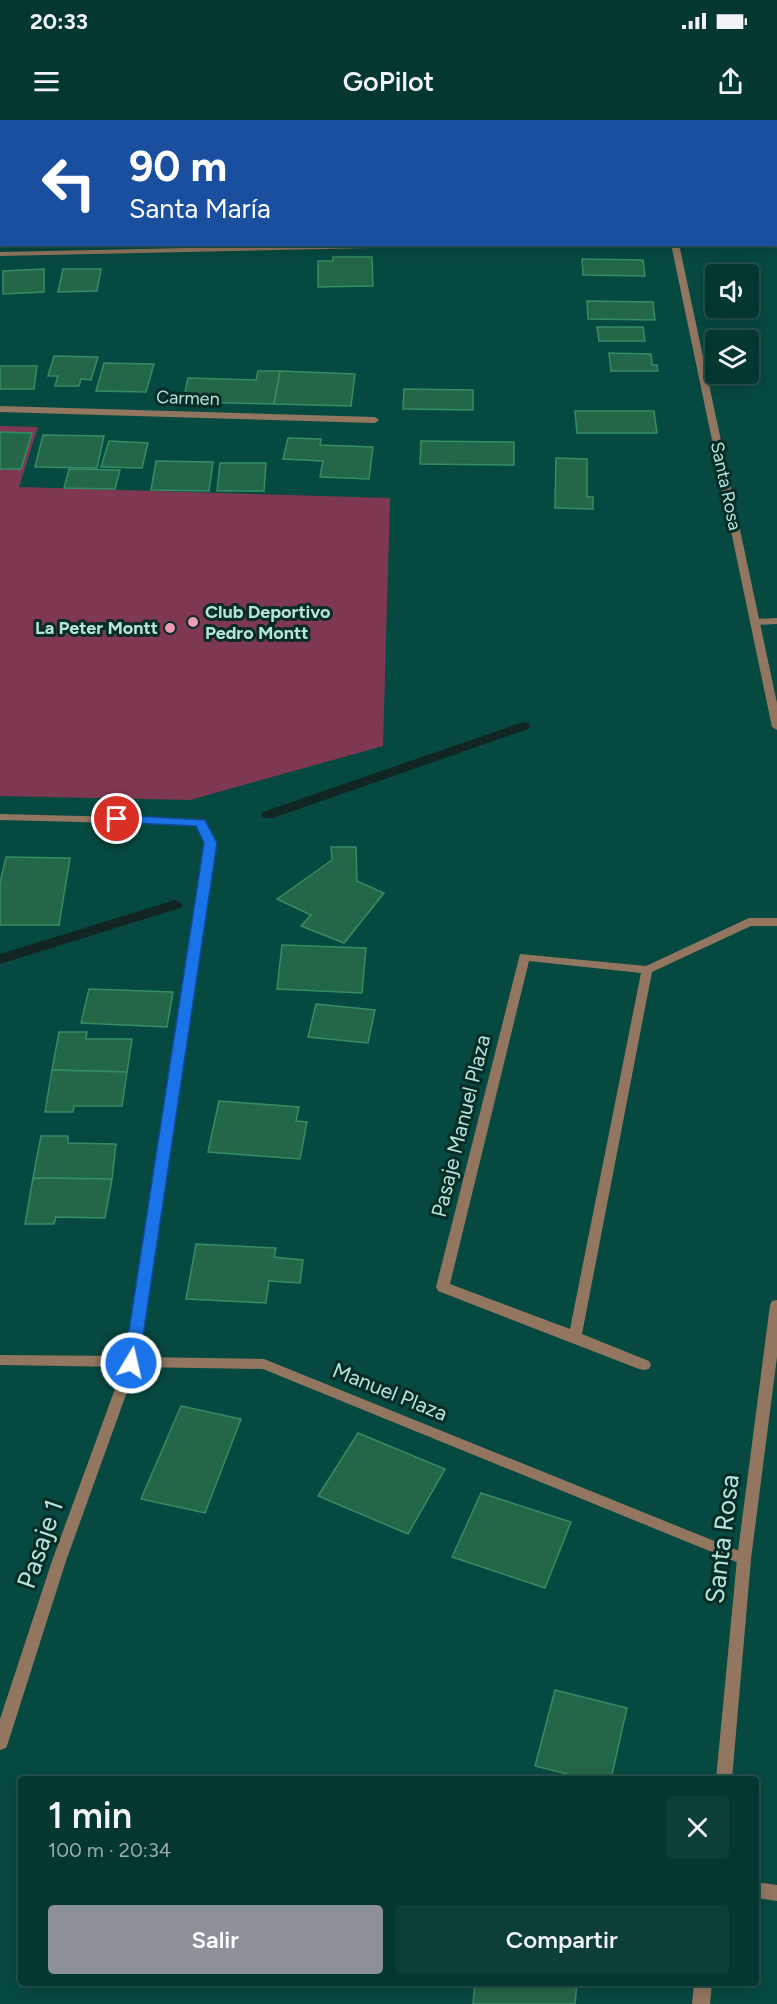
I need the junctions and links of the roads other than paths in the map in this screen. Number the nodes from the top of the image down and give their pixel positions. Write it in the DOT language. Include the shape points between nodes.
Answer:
graph roads {
  1 [pos="370,246"];
  2 [pos="675,246"];
  3 [pos="0,254"];
  4 [pos="0,409"];
  5 [pos="375,420"];
  6 [pos="777,621"];
  7 [pos="755,622"];
  8 [pos="777,727"];
  9 [pos="0,817"];
  10 [pos="777,922"];
  11 [pos="647,970"];
  12 [pos="777,1305"];
  13 [pos="575,1337"];
  14 [pos="0,1360"];
  15 [pos="131,1363"];
  16 [pos="644,1365"];
  17 [pos="744,1559"];
  18 [pos="0,1743"];
  19 [pos="724,1776"];
  20 [pos="759,1890"];
  21 [pos="777,1893"];
  22 [pos="704,1986"];
  23 [pos="701,2004"];
  1 -- 3 [label="street"];
  2 -- 7 [label="street, Santa Rosa"];
  4 -- 5 [label="street, Carmen"];
  6 -- 7 [label="street"];
  7 -- 8 [label="street, Santa Rosa"];
  9 -- 15 [label="street, Pasaje 1" via="201,822 210,843"];
  10 -- 11 [label="street" via="749,922"];
  11 -- 13 [label="street"];
  11 -- 13 [label="street, Pasaje Manuel Plaza" via="524,957 443,1287"];
  12 -- 17 [label="street, Santa Rosa"];
  13 -- 16 [label="street, Pasaje Manuel Plaza"];
  14 -- 15 [label="street, Manuel Plaza"];
  15 -- 17 [label="street, Manuel Plaza" via="264,1364"];
  15 -- 18 [label="street, Pasaje 1" via="59,1560"];
  17 -- 19 [label="street, Santa Rosa"];
  20 -- 21 [label="street"];
  22 -- 23 [label="street"];
}
